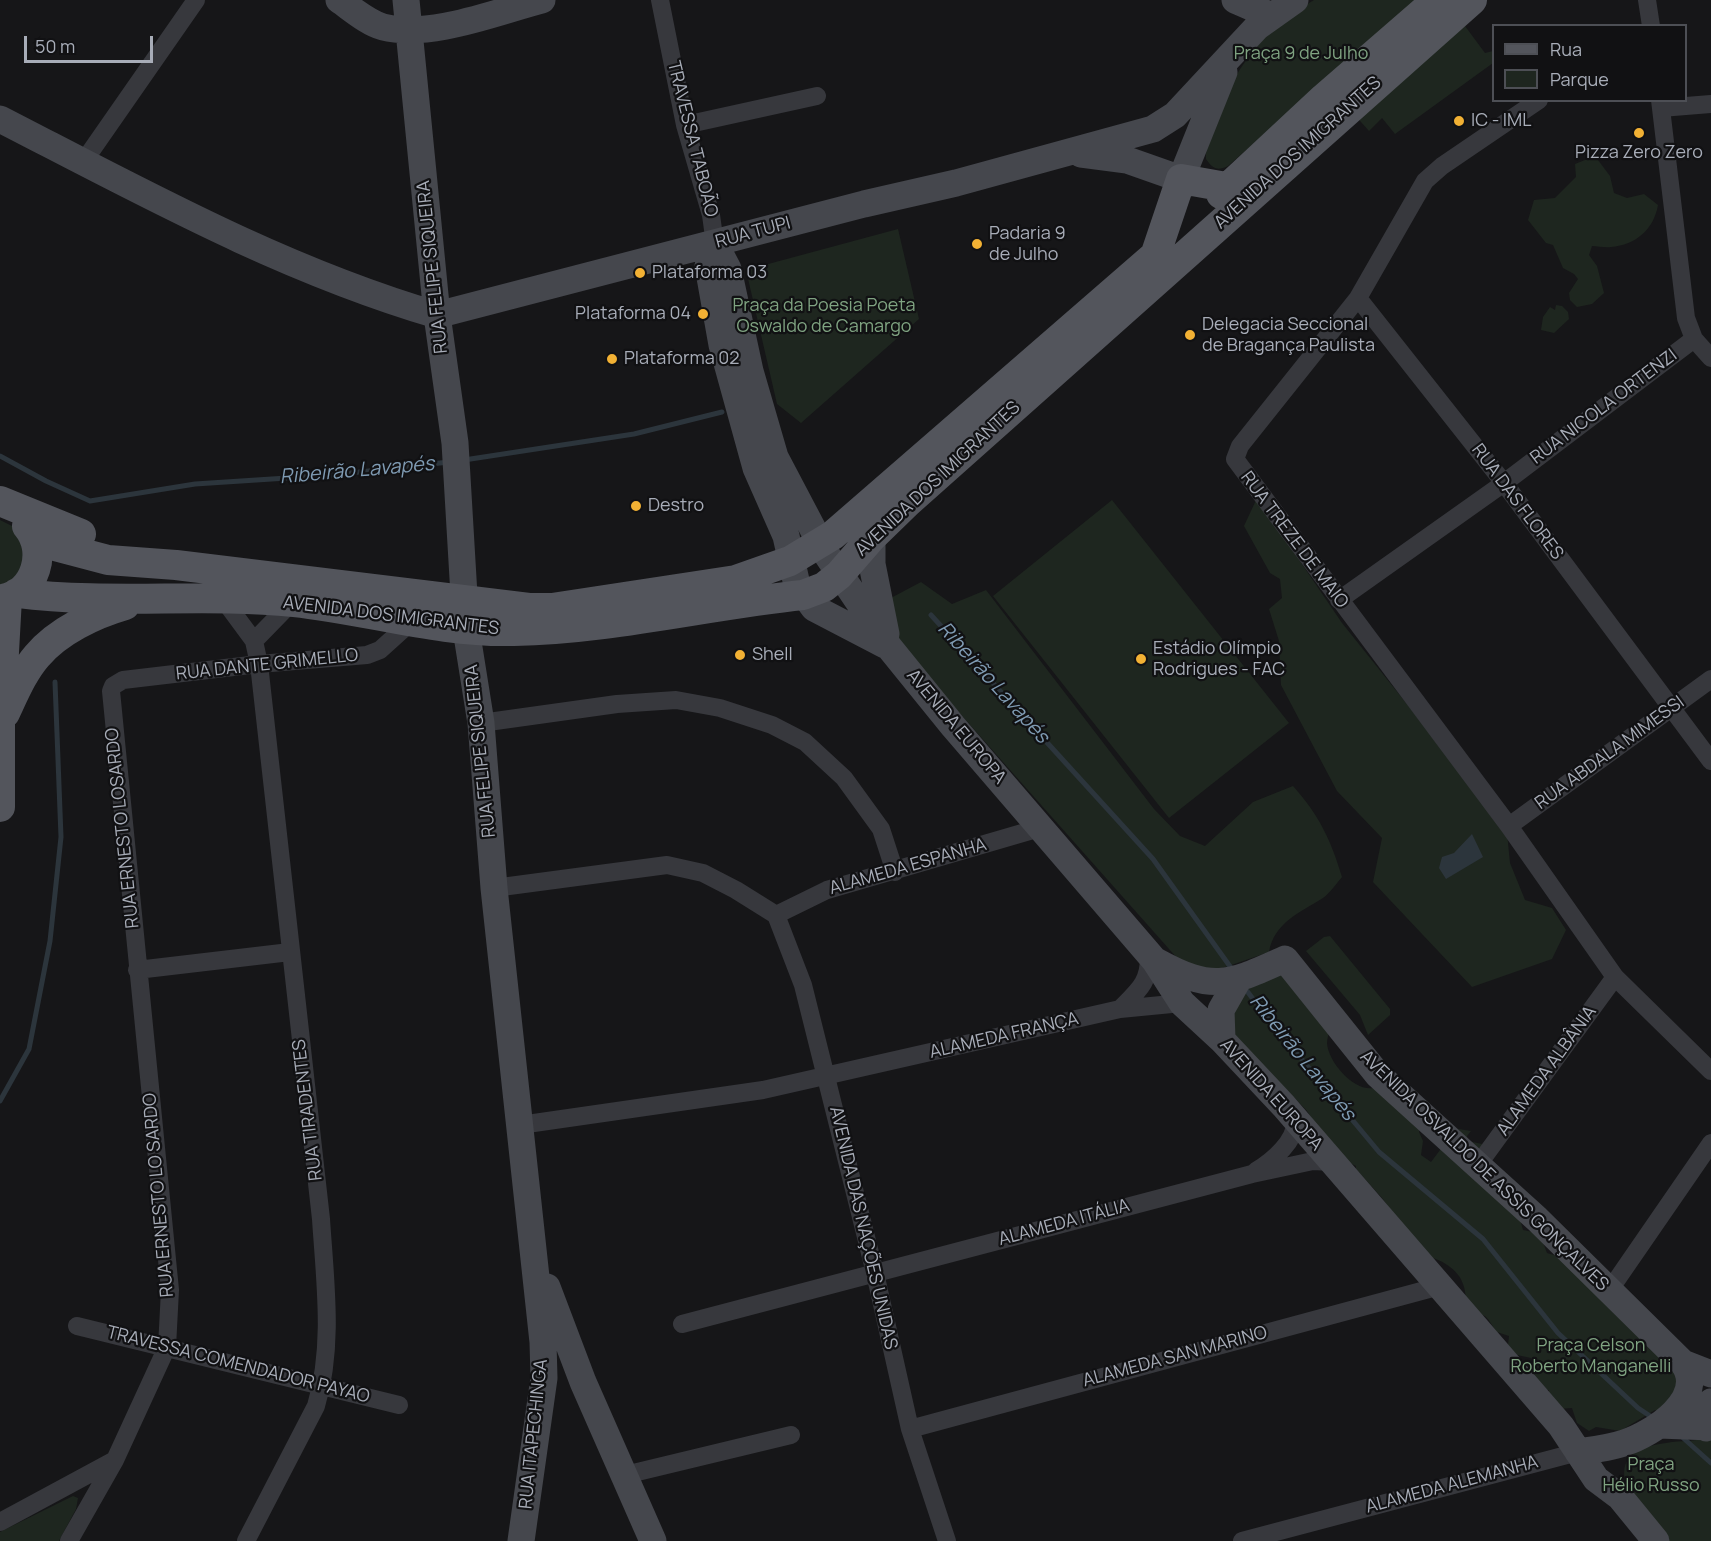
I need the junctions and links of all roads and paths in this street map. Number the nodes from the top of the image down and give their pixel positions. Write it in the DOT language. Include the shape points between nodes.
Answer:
graph roads {
  1 [pos="196,0"];
  2 [pos="339,0"];
  3 [pos="406,0"];
  4 [pos="542,0"];
  5 [pos="660,0"];
  6 [pos="1234,0"];
  7 [pos="1295,0"];
  8 [pos="1437,0"];
  9 [pos="1472,0"];
  10 [pos="1647,0"];
  11 [pos="1272,16"];
  12 [pos="1651,24"];
  13 [pos="410,31"];
  14 [pos="1239,44"];
  15 [pos="817,96"];
  16 [pos="1536,102"];
  17 [pos="1661,104"];
  18 [pos="1711,104"];
  19 [pos="0,119"];
  20 [pos="685,125"];
  21 [pos="1070,152"];
  22 [pos="84,161"];
  23 [pos="1181,179"];
  24 [pos="1240,190"];
  25 [pos="715,243"];
  26 [pos="1155,256"];
  27 [pos="1358,298"];
  28 [pos="437,315"];
  29 [pos="1694,339"];
  30 [pos="1711,358"];
  31 [pos="1504,483"];
  32 [pos="0,501"];
  33 [pos="0,512"];
  34 [pos="872,537"];
  35 [pos="36,541"];
  36 [pos="821,544"];
  37 [pos="790,561"];
  38 [pos="172,564"];
  39 [pos="839,575"];
  40 [pos="803,595"];
  41 [pos="8,597"];
  42 [pos="151,597"];
  43 [pos="223,599"];
  44 [pos="466,599"];
  45 [pos="1339,600"];
  46 [pos="292,602"];
  47 [pos="411,622"];
  48 [pos="466,629"];
  49 [pos="254,641"];
  50 [pos="889,647"];
  51 [pos="259,664"];
  52 [pos="1711,679"];
  53 [pos="113,686"];
  54 [pos="1673,709"];
  55 [pos="481,723"];
  56 [pos="0,724"];
  57 [pos="1711,761"];
  58 [pos="0,807"];
  59 [pos="1509,826"];
  60 [pos="1043,827"];
  61 [pos="895,872"];
  62 [pos="494,888"];
  63 [pos="776,915"];
  64 [pos="290,952"];
  65 [pos="1152,957"];
  66 [pos="137,970"];
  67 [pos="1615,977"];
  68 [pos="1238,980"];
  69 [pos="1182,1003"];
  70 [pos="1120,1009"];
  71 [pos="1222,1040"];
  72 [pos="1711,1071"];
  73 [pos="827,1076"];
  74 [pos="1295,1119"];
  75 [pos="520,1125"];
  76 [pos="1711,1143"];
  77 [pos="1332,1162"];
  78 [pos="1479,1164"];
  79 [pos="1252,1174"];
  80 [pos="535,1255"];
  81 [pos="875,1273"];
  82 [pos="1440,1286"];
  83 [pos="1609,1291"];
  84 [pos="682,1324"];
  85 [pos="77,1326"];
  86 [pos="167,1347"];
  87 [pos="1683,1363"];
  88 [pos="1711,1374"];
  89 [pos="544,1378"];
  90 [pos="583,1382"];
  91 [pos="321,1387"];
  92 [pos="399,1405"];
  93 [pos="1710,1419"];
  94 [pos="1667,1423"];
  95 [pos="1561,1426"];
  96 [pos="909,1429"];
  97 [pos="790,1435"];
  98 [pos="1625,1443"];
  99 [pos="1578,1452"];
  100 [pos="115,1460"];
  101 [pos="625,1475"];
  102 [pos="1620,1497"];
  103 [pos="0,1522"];
  104 [pos="69,1541"];
  105 [pos="246,1541"];
  106 [pos="520,1541"];
  107 [pos="653,1541"];
  108 [pos="947,1541"];
  109 [pos="1242,1541"];
  110 [pos="1656,1541"];
  1 -- 22 [label="street"];
  2 -- 13 [label="street" via="381,26"];
  3 -- 13 [label="street, RUA FELIPE SIQUEIRA"];
  4 -- 13 [label="street"];
  5 -- 20 [label="street, TRAVESSA TABOÃO"];
  6 -- 11 [label="street"];
  7 -- 11 [label="street, RUA TUPI"];
  8 -- 24 [label="main road, AVENIDA DOS IMIGRANTES"];
  9 -- 24 [label="main road, AVENIDA DOS IMIGRANTES"];
  10 -- 12 [label="street"];
  11 -- 14 [label="street, RUA TUPI"];
  13 -- 28 [label="street, RUA FELIPE SIQUEIRA"];
  14 -- 21 [label="street, RUA TUPI" via="1164,124"];
  14 -- 23 [label="street"];
  15 -- 20 [label="street"];
  16 -- 27 [label="street, RUA TREZE DE MAIO" via="1425,181"];
  17 -- 18 [label="street"];
  17 -- 29 [label="street" via="1686,318"];
  19 -- 22 [label="street"];
  20 -- 25 [label="street, TRAVESSA TABOÃO" via="711,215"];
  21 -- 23 [label="street, RUA TUPI" via="1127,160"];
  21 -- 25 [label="street, RUA TUPI"];
  22 -- 28 [label="street" via="255,247 379,298"];
  23 -- 24 [label="main road"];
  23 -- 26 [label="main road"];
  24 -- 26 [label="main road, AVENIDA DOS IMIGRANTES"];
  24 -- 34 [label="main road, AVENIDA DOS IMIGRANTES"];
  25 -- 28 [label="street, RUA TUPI"];
  25 -- 36 [label="street, AVENIDA EUROPA" via="728,269 750,370 775,457"];
  25 -- 37 [label="street" via="708,266 722,345 756,468 786,536"];
  26 -- 36 [label="main road, AVENIDA DOS IMIGRANTES"];
  27 -- 31 [label="street, RUA DAS FLORES"];
  27 -- 45 [label="street, RUA TREZE DE MAIO" via="1240,446 1235,459"];
  28 -- 44 [label="street, RUA FELIPE SIQUEIRA" via="458,476"];
  29 -- 30 [label="street"];
  29 -- 31 [label="street, RUA NICOLA ORTENZI"];
  31 -- 45 [label="street, RUA NICOLA ORTENZI"];
  31 -- 54 [label="street, RUA DAS FLORES"];
  32 -- 38 [label="main road" via="66,530"];
  33 -- 35 [label="main road" via="19,518"];
  34 -- 39 [label="main road, AVENIDA DOS IMIGRANTES"];
  34 -- 50 [label="street, AVENIDA EUROPA" via="872,564"];
  35 -- 38 [label="main road" via="108,560"];
  35 -- 41 [label="main road" via="36,570 29,583"];
  36 -- 37 [label="main road, AVENIDA DOS IMIGRANTES"];
  36 -- 39 [label="street, AVENIDA EUROPA"];
  37 -- 40 [label="street"];
  37 -- 44 [label="main road, AVENIDA DOS IMIGRANTES" via="724,583 552,608"];
  38 -- 44 [label="main road, AVENIDA DOS IMIGRANTES"];
  39 -- 40 [label="main road, AVENIDA DOS IMIGRANTES" via="824,587"];
  39 -- 50 [label="street, AVENIDA EUROPA"];
  40 -- 48 [label="main road, AVENIDA DOS IMIGRANTES" via="600,623 514,631"];
  40 -- 50 [label="street, AVENIDA EUROPA" via="814,608"];
  41 -- 42 [label="main road, AVENIDA DOS IMIGRANTES"];
  41 -- 56 [label="main road"];
  42 -- 43 [label="main road, AVENIDA DOS IMIGRANTES"];
  42 -- 56 [label="main road" via="93,617 62,634 37,656"];
  43 -- 46 [label="main road, AVENIDA DOS IMIGRANTES"];
  43 -- 49 [label="street"];
  44 -- 48 [label="street, RUA FELIPE SIQUEIRA"];
  45 -- 59 [label="street, RUA TREZE DE MAIO"];
  46 -- 47 [label="main road, AVENIDA DOS IMIGRANTES"];
  46 -- 49 [label="street"];
  47 -- 48 [label="main road, AVENIDA DOS IMIGRANTES"];
  47 -- 51 [label="street, RUA DANTE GRIMELLO" via="380,650 367,655"];
  48 -- 55 [label="street, RUA FELIPE SIQUEIRA"];
  49 -- 51 [label="street, RUA TIRADENTES"];
  50 -- 60 [label="street, AVENIDA EUROPA"];
  51 -- 53 [label="street, RUA DANTE GRIMELLO" via="123,680"];
  51 -- 64 [label="street, RUA TIRADENTES"];
  52 -- 54 [label="street, RUA ABDALA MIMESSI"];
  53 -- 66 [label="street, RUA ERNESTO LOSARDO" via="110,697"];
  54 -- 57 [label="street, RUA DAS FLORES"];
  54 -- 59 [label="street, RUA ABDALA MIMESSI"];
  55 -- 61 [label="street" via="676,700 772,725 805,742 844,778 881,829"];
  55 -- 62 [label="street, RUA FELIPE SIQUEIRA"];
  56 -- 58 [label="main road"];
  59 -- 67 [label="street, RUA TREZE DE MAIO"];
  60 -- 61 [label="street, ALAMEDA ESPANHA"];
  60 -- 65 [label="street, AVENIDA EUROPA"];
  61 -- 63 [label="street, ALAMEDA ESPANHA" via="826,890"];
  62 -- 63 [label="street" via="667,865 703,873"];
  62 -- 75 [label="street, RUA FELIPE SIQUEIRA"];
  63 -- 73 [label="street, AVENIDA DAS NAÇÕES UNIDAS" via="803,985"];
  64 -- 66 [label="street"];
  64 -- 91 [label="street, RUA TIRADENTES" via="321,1219 327,1337"];
  65 -- 68 [label="street" via="1192,979"];
  65 -- 69 [label="street, AVENIDA EUROPA"];
  65 -- 70 [label="street" via="1147,979"];
  66 -- 86 [label="street, RUA ERNESTO LO SARDO" via="170,1290"];
  67 -- 72 [label="street, RUA TREZE DE MAIO"];
  67 -- 78 [label="street, ALAMEDA ALBÂNIA"];
  68 -- 71 [label="street" via="1220,1013"];
  68 -- 78 [label="street, AVENIDA OSVALDO DE ASSIS GONÇALVES" via="1285,959 1378,1075"];
  69 -- 70 [label="street, ALAMEDA FRANÇA"];
  69 -- 71 [label="street, AVENIDA EUROPA"];
  70 -- 73 [label="street, ALAMEDA FRANÇA"];
  71 -- 74 [label="street, AVENIDA EUROPA"];
  73 -- 75 [label="street, ALAMEDA FRANÇA" via="743,1093"];
  73 -- 81 [label="street, AVENIDA DAS NAÇÕES UNIDAS"];
  74 -- 77 [label="street, AVENIDA EUROPA"];
  74 -- 79 [label="street, ALAMEDA ITÁLIA" via="1294,1131 1284,1147"];
  75 -- 80 [label="street, RUA FELIPE SIQUEIRA"];
  76 -- 83 [label="street"];
  77 -- 79 [label="street, ALAMEDA ITÁLIA" via="1313,1161"];
  77 -- 82 [label="street, AVENIDA EUROPA"];
  78 -- 83 [label="street, AVENIDA OSVALDO DE ASSIS GONÇALVES"];
  79 -- 81 [label="street, ALAMEDA ITÁLIA"];
  80 -- 89 [label="street, RUA ITAPECHINGA"];
  80 -- 90 [label="street"];
  81 -- 84 [label="street, ALAMEDA ITÁLIA"];
  81 -- 96 [label="street, AVENIDA DAS NAÇÕES UNIDAS"];
  82 -- 95 [label="street, AVENIDA EUROPA"];
  82 -- 96 [label="street, ALAMEDA SAN MARINO"];
  83 -- 87 [label="street, AVENIDA OSVALDO DE ASSIS GONÇALVES"];
  85 -- 86 [label="street, TRAVESSA COMENDADOR PAYAO"];
  86 -- 91 [label="street, TRAVESSA COMENDADOR PAYAO"];
  86 -- 100 [label="street, RUA ERNESTO LO SARDO"];
  87 -- 88 [label="street, AVENIDA OSVALDO DE ASSIS GONÇALVES"];
  87 -- 94 [label="street, ALAMEDA ALEMANHA" via="1691,1377 1691,1389"];
  89 -- 90 [label="street" via="555,1376"];
  89 -- 106 [label="street, RUA ITAPECHINGA"];
  90 -- 101 [label="street"];
  91 -- 92 [label="street, TRAVESSA COMENDADOR PAYAO"];
  91 -- 105 [label="street, RUA TIRADENTES" via="305,1429"];
  93 -- 94 [label="street, ALAMEDA ALEMANHA"];
  94 -- 98 [label="street, ALAMEDA ALEMANHA"];
  95 -- 98 [label="street" via="1579,1434"];
  95 -- 99 [label="street, AVENIDA EUROPA"];
  96 -- 108 [label="street, AVENIDA DAS NAÇÕES UNIDAS"];
  97 -- 101 [label="street"];
  98 -- 99 [label="street, ALAMEDA ALEMANHA"];
  98 -- 102 [label="street" via="1615,1465"];
  99 -- 102 [label="street, AVENIDA EUROPA" via="1596,1479"];
  99 -- 109 [label="street, ALAMEDA ALEMANHA"];
  100 -- 103 [label="street"];
  100 -- 104 [label="street, RUA ERNESTO LO SARDO"];
  101 -- 107 [label="street"];
  102 -- 110 [label="street, AVENIDA EUROPA"];
}
